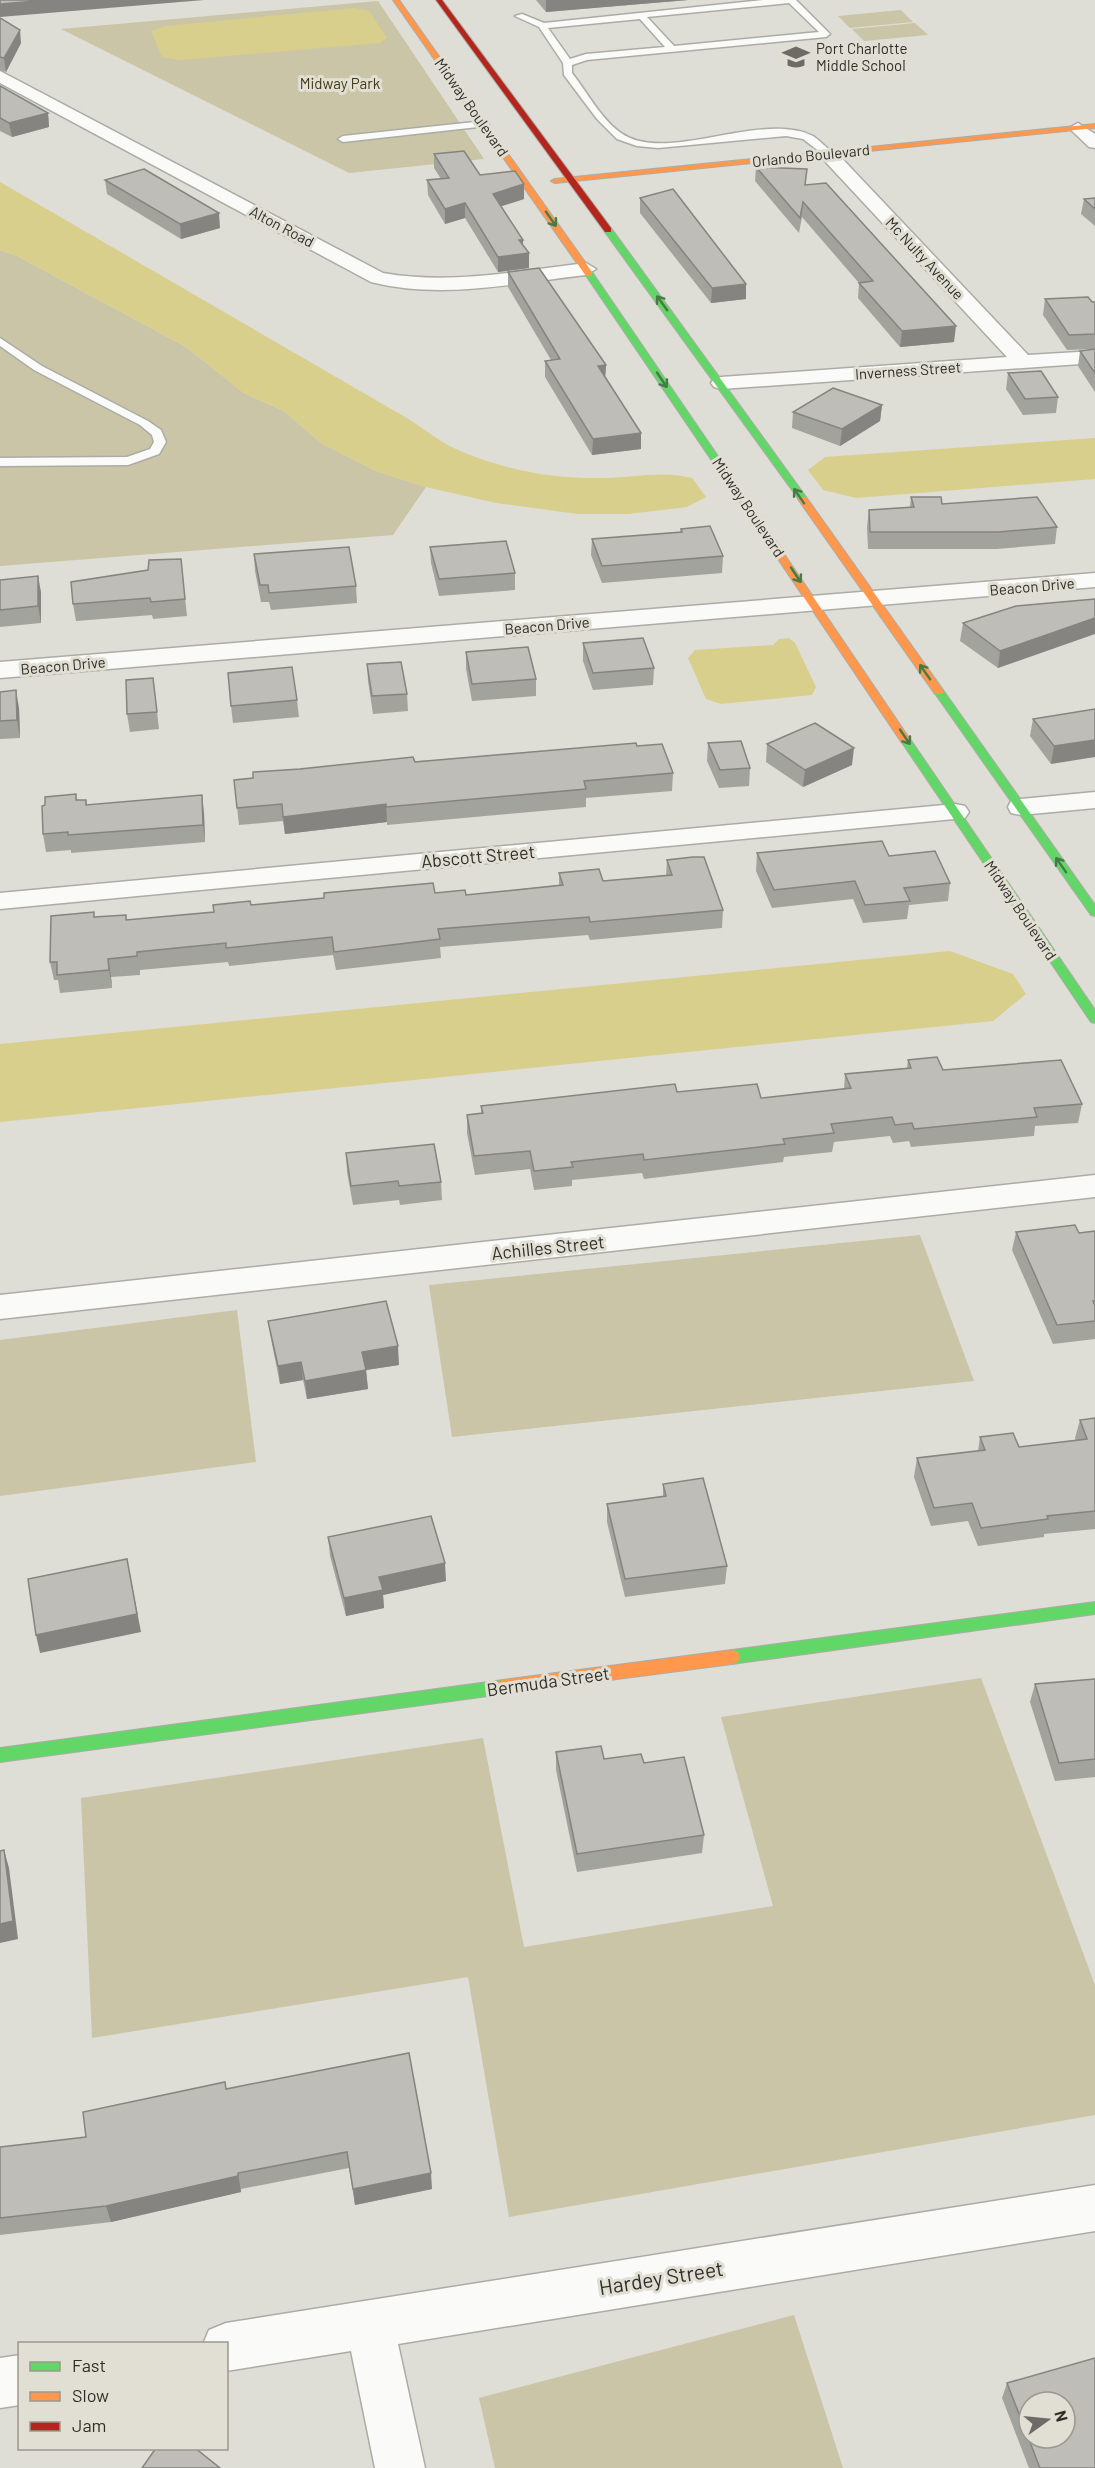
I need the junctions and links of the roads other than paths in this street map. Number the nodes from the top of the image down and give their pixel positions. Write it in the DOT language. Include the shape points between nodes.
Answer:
graph roads {
  1 [pos="396,0"];
  2 [pos="439,0"];
  3 [pos="519,16"];
  4 [pos="642,16"];
  5 [pos="543,26"];
  6 [pos="672,48"];
  7 [pos="568,63"];
  8 [pos="0,76"];
  9 [pos="484,124"];
  10 [pos="1086,127"];
  11 [pos="343,139"];
  12 [pos="1095,143"];
  13 [pos="827,153"];
  14 [pos="572,179"];
  15 [pos="526,183"];
  16 [pos="586,269"];
  17 [pos="0,341"];
  18 [pos="1095,357"];
  19 [pos="1023,362"];
  20 [pos="721,383"];
  21 [pos="0,462"];
  22 [pos="1095,580"];
  23 [pos="873,599"];
  24 [pos="815,603"];
  25 [pos="0,670"];
  26 [pos="1095,800"];
  27 [pos="1021,807"];
  28 [pos="955,812"];
  29 [pos="0,901"];
  30 [pos="1095,913"];
  31 [pos="1095,1018"];
  32 [pos="1095,1186"];
  33 [pos="0,1307"];
  34 [pos="1095,1608"];
  35 [pos="0,1755"];
  36 [pos="1095,2208"];
  37 [pos="370,2324"];
  38 [pos="228,2347"];
  39 [pos="18,2380"];
  40 [pos="0,2384"];
  41 [pos="400,2468"];
  1 -- 9 [label="street, Midway Boulevard"];
  2 -- 14 [label="street"];
  3 -- 5 [label="lane"];
  4 -- 5 [label="lane"];
  4 -- 6 [label="lane"];
  4 -- 6 [label="lane" via="792,0 826,34"];
  5 -- 7 [label="lane"];
  6 -- 7 [label="lane" via="586,57"];
  7 -- 13 [label="lane" via="567,73 615,133 628,140 661,144 786,133 809,138"];
  8 -- 16 [label="street, Alton Road" via="378,278 436,285"];
  9 -- 11 [label="lane"];
  9 -- 15 [label="street, Midway Boulevard"];
  10 -- 12 [label="street"];
  10 -- 13 [label="street, Orlando Boulevard"];
  13 -- 14 [label="street, Orlando Boulevard"];
  13 -- 19 [label="street, Mc Nulty Avenue"];
  14 -- 15 [label="street, Orlando Boulevard"];
  20 -- 14 [label="street, one-way"];
  15 -- 16 [label="street, Midway Boulevard, one-way"];
  16 -- 24 [label="street, Midway Boulevard, one-way"];
  17 -- 21 [label="lane" via="38,368 144,423 157,433 160,442 155,451 128,461"];
  18 -- 19 [label="street, Inverness Street"];
  19 -- 20 [label="street, Inverness Street"];
  23 -- 20 [label="street, one-way"];
  22 -- 23 [label="street, Beacon Drive"];
  23 -- 24 [label="street, Beacon Drive"];
  27 -- 23 [label="street, one-way"];
  24 -- 25 [label="street, Beacon Drive"];
  24 -- 28 [label="street, Midway Boulevard, one-way"];
  26 -- 27 [label="street"];
  30 -- 27 [label="street, one-way"];
  28 -- 29 [label="street, Abscott Street"];
  28 -- 31 [label="street, Midway Boulevard"];
  32 -- 33 [label="street, Achilles Street"];
  34 -- 35 [label="street, Bermuda Street"];
  36 -- 37 [label="street, Hardey Street"];
  37 -- 38 [label="street, Hardey Street"];
  37 -- 41 [label="street"];
  39 -- 40 [label="street"];
}
